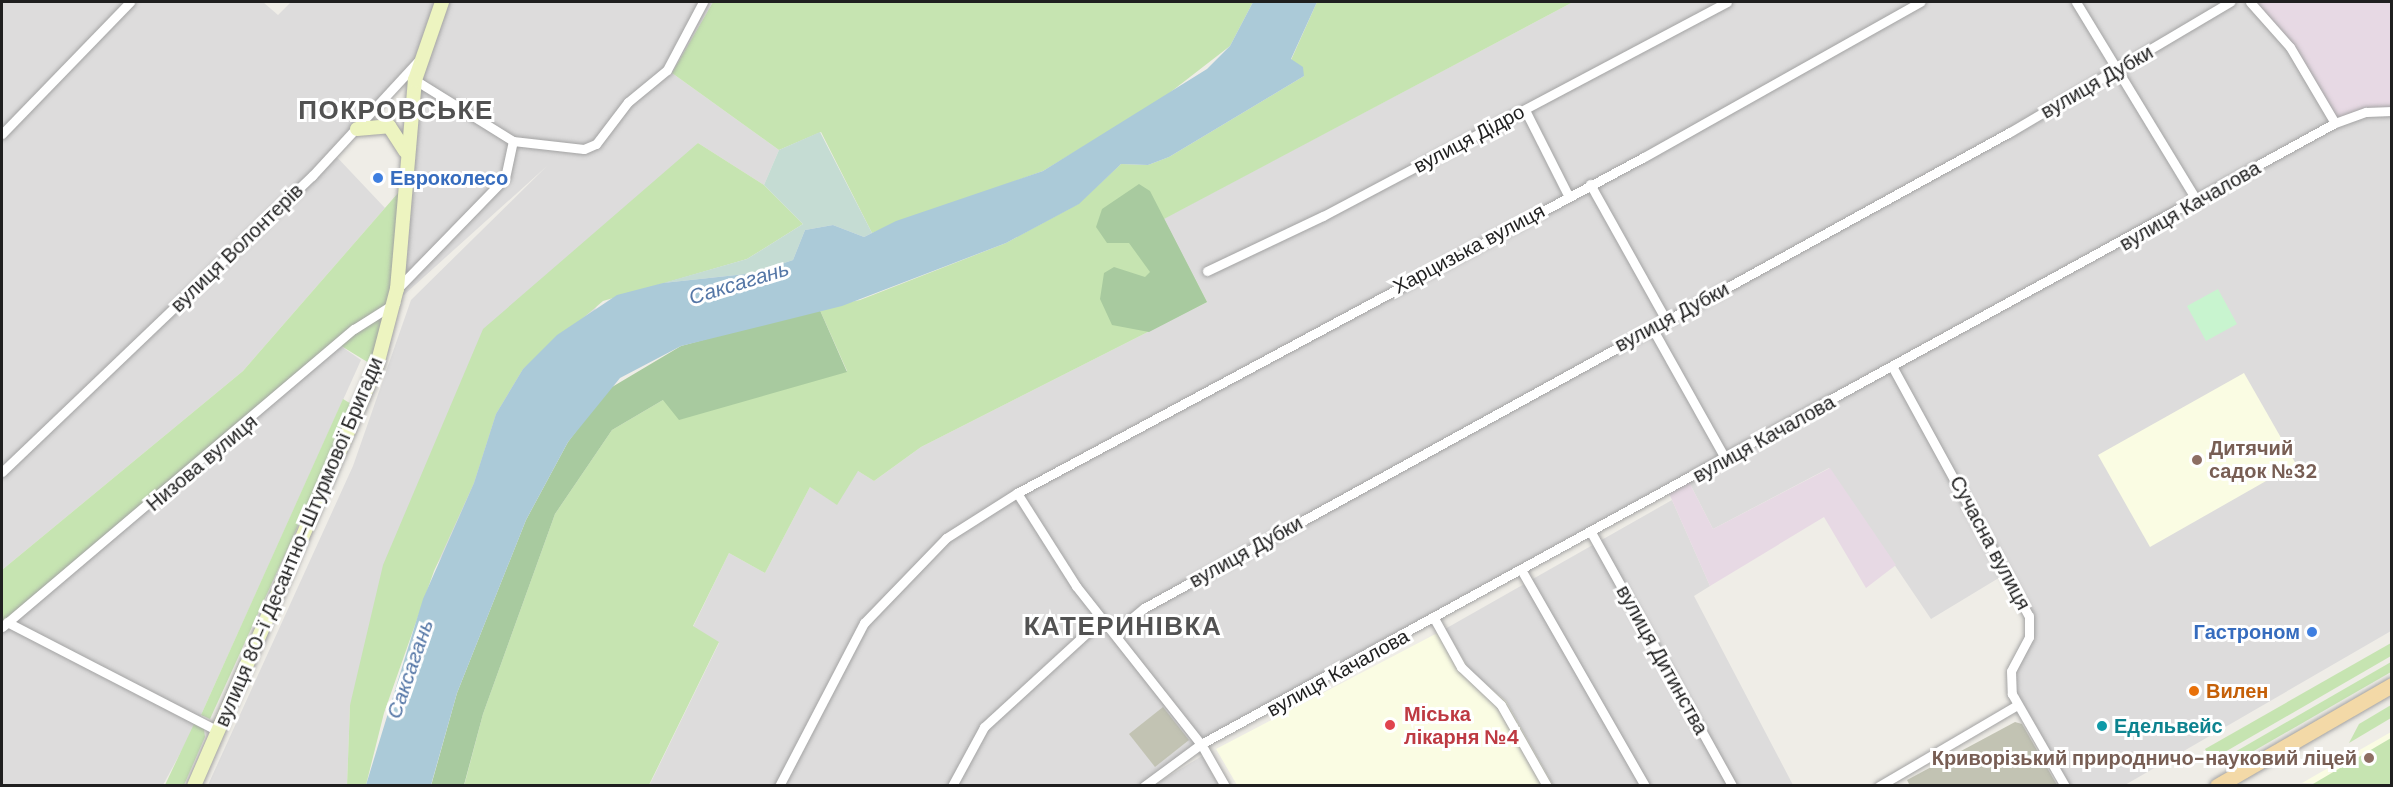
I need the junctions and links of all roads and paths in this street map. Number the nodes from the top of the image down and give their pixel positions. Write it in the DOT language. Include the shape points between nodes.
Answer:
graph roads {
  1 [pos="130,2"];
  2 [pos="442,2"];
  3 [pos="703,2"];
  4 [pos="1727,2"];
  5 [pos="1920,2"];
  6 [pos="2076,2"];
  7 [pos="2230,2"];
  8 [pos="2250,2"];
  9 [pos="420,59"];
  10 [pos="2118,71"];
  11 [pos="414,80"];
  12 [pos="1525,110"];
  13 [pos="2391,111"];
  14 [pos="2335,123"];
  15 [pos="357,129"];
  16 [pos="2,134"];
  17 [pos="513,141"];
  18 [pos="407,154"];
  19 [pos="1590,184"];
  20 [pos="1568,195"];
  21 [pos="2198,201"];
  22 [pos="1207,271"];
  23 [pos="397,289"];
  24 [pos="395,303"];
  25 [pos="1666,320"];
  26 [pos="1652,328"];
  27 [pos="1893,368"];
  28 [pos="1725,458"];
  29 [pos="2,472"];
  30 [pos="1017,493"];
  31 [pos="1592,534"];
  32 [pos="1523,573"];
  33 [pos="1102,619"];
  34 [pos="1435,620"];
  35 [pos="4,625"];
  36 [pos="1114,633"];
  37 [pos="2391,685"];
  38 [pos="2017,705"];
  39 [pos="218,731"];
  40 [pos="1201,744"];
  41 [pos="194,786"];
  42 [pos="779,786"];
  43 [pos="951,786"];
  44 [pos="1144,786"];
  45 [pos="1225,786"];
  46 [pos="1547,786"];
  47 [pos="1645,786"];
  48 [pos="1732,786"];
  49 [pos="1879,786"];
  50 [pos="2065,786"];
  51 [pos="2217,786"];
  1 -- 16 [label="street"];
  2 -- 9 [label="street, вулиця Волонтерів"];
  3 -- 17 [label="street" via="667,70 628,102 596,144 564,150"];
  4 -- 12 [label="street, вулиця Дідро"];
  5 -- 19 [label="street, Харцизька вулиця"];
  6 -- 10 [label="street"];
  7 -- 10 [label="street, вулиця Дубки"];
  8 -- 14 [label="street" via="2290,47"];
  9 -- 11 [label="street, вулиця 80-ї Десантно-Штурмової Бригади"];
  9 -- 15 [label="street, вулиця Волонтерів"];
  10 -- 21 [label="street"];
  10 -- 25 [label="street, вулиця Дубки"];
  11 -- 17 [label="street"];
  11 -- 18 [label="street, вулиця 80-ї Десантно-Штурмової Бригади"];
  12 -- 20 [label="street"];
  12 -- 22 [label="street, вулиця Дідро"];
  13 -- 14 [label="street, вулиця Качалова" via="2366,112"];
  14 -- 21 [label="street, вулиця Качалова"];
  15 -- 18 [label="street" via="389,126"];
  15 -- 29 [label="street, вулиця Волонтерів"];
  17 -- 23 [label="street" via="505,178"];
  18 -- 23 [label="street, вулиця 80-ї Десантно-Штурмової Бригади"];
  19 -- 20 [label="street, Харцизька вулиця"];
  19 -- 25 [label="street"];
  20 -- 30 [label="street, Харцизька вулиця"];
  21 -- 27 [label="street, вулиця Качалова"];
  23 -- 24 [label="street, вулиця 80-ї Десантно-Штурмової Бригади"];
  24 -- 35 [label="street, Низова вулиця" via="354,329 272,404"];
  24 -- 39 [label="street, вулиця 80-ї Десантно-Штурмової Бригади" via="360,411"];
  25 -- 26 [label="street, вулиця Дубки"];
  26 -- 28 [label="street"];
  26 -- 36 [label="street, вулиця Дубки" via="1144,608"];
  27 -- 28 [label="street, вулиця Качалова"];
  27 -- 38 [label="street, Сучасна вулиця" via="2029,616 2029,637 2011,671"];
  28 -- 31 [label="street, вулиця Качалова"];
  30 -- 33 [label="street"];
  30 -- 42 [label="street, Харцизька вулиця" via="946,538 874,607"];
  31 -- 32 [label="street, вулиця Качалова"];
  31 -- 48 [label="street, вулиця Дитинства"];
  32 -- 34 [label="street, вулиця Качалова"];
  32 -- 47 [label="street"];
  33 -- 36 [label="street"];
  33 -- 43 [label="street" via="984,727"];
  34 -- 40 [label="street, вулиця Качалова"];
  34 -- 46 [label="street" via="1461,668 1501,705"];
  35 -- 39 [label="street, Низова вулиця"];
  36 -- 40 [label="street"];
  37 -- 51 [label="main road"];
  38 -- 49 [label="street"];
  38 -- 50 [label="street, Сучасна вулиця"];
  39 -- 41 [label="street, вулиця 80-ї Десантно-Штурмової Бригади"];
  40 -- 44 [label="street, вулиця Качалова"];
  40 -- 45 [label="street"];
}
